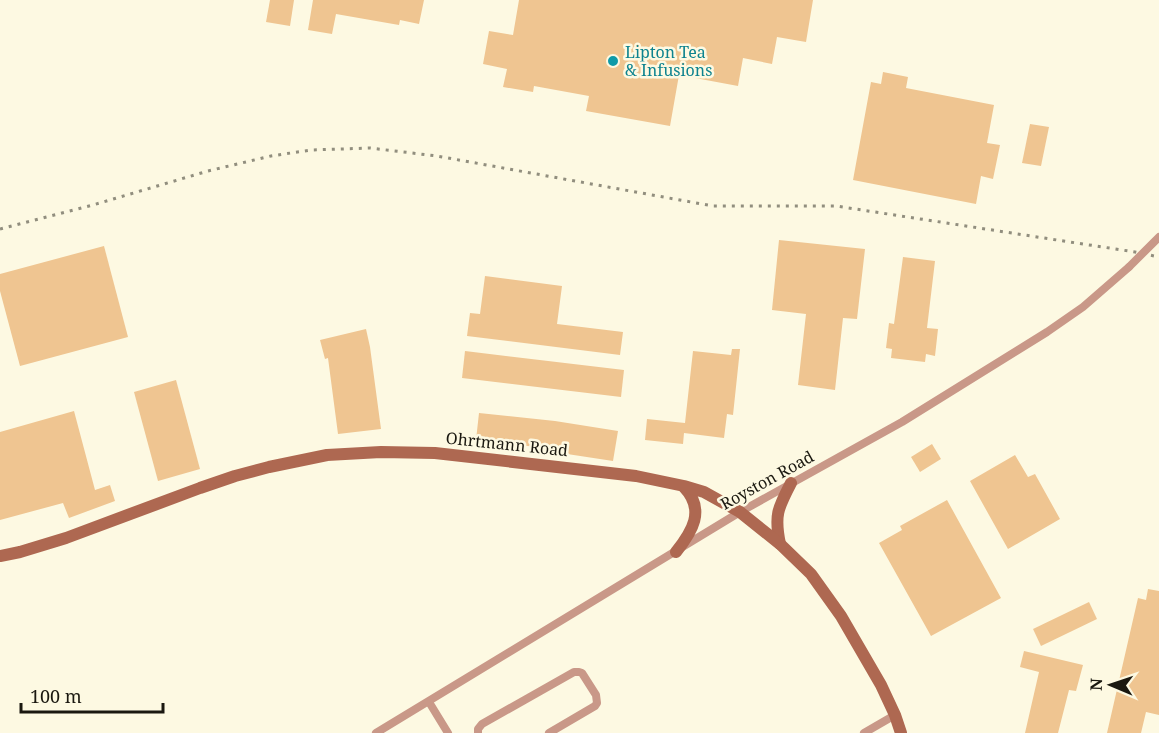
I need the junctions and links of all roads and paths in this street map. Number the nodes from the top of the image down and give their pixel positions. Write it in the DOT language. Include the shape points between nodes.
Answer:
graph roads {
  1 [pos="1159,237"];
  2 [pos="791,483"];
  3 [pos="684,486"];
  4 [pos="740,512"];
  5 [pos="780,544"];
  6 [pos="676,552"];
  7 [pos="0,556"];
  8 [pos="429,702"];
  9 [pos="895,715"];
  10 [pos="376,733"];
  11 [pos="448,733"];
  12 [pos="478,733"];
  13 [pos="549,733"];
  14 [pos="864,733"];
  15 [pos="902,733"];
  1 -- 2 [label="street, Royston Road, bridge" via="1083,307 1047,332 902,422"];
  2 -- 4 [label="street, Royston Road"];
  2 -- 5 [label="main road" via="777,514"];
  3 -- 4 [label="main road, Ohrtmann Road"];
  3 -- 6 [label="main road" via="691,493 696,514 693,528"];
  3 -- 7 [label="main road, Ohrtmann Road" via="636,476 435,453 327,455 269,466 66,538"];
  4 -- 5 [label="main road, Ohrtmann Road"];
  4 -- 6 [label="street, Royston Road"];
  5 -- 9 [label="main road, Ohrtmann Road" via="811,574 841,616"];
  6 -- 8 [label="street, Royston Road"];
  8 -- 10 [label="street, Royston Road"];
  8 -- 11 [label="street"];
  9 -- 14 [label="street"];
  9 -- 15 [label="main road, Ohrtmann Road"];
  12 -- 13 [label="street" via="482,724 574,672 582,673 597,703"];
}
